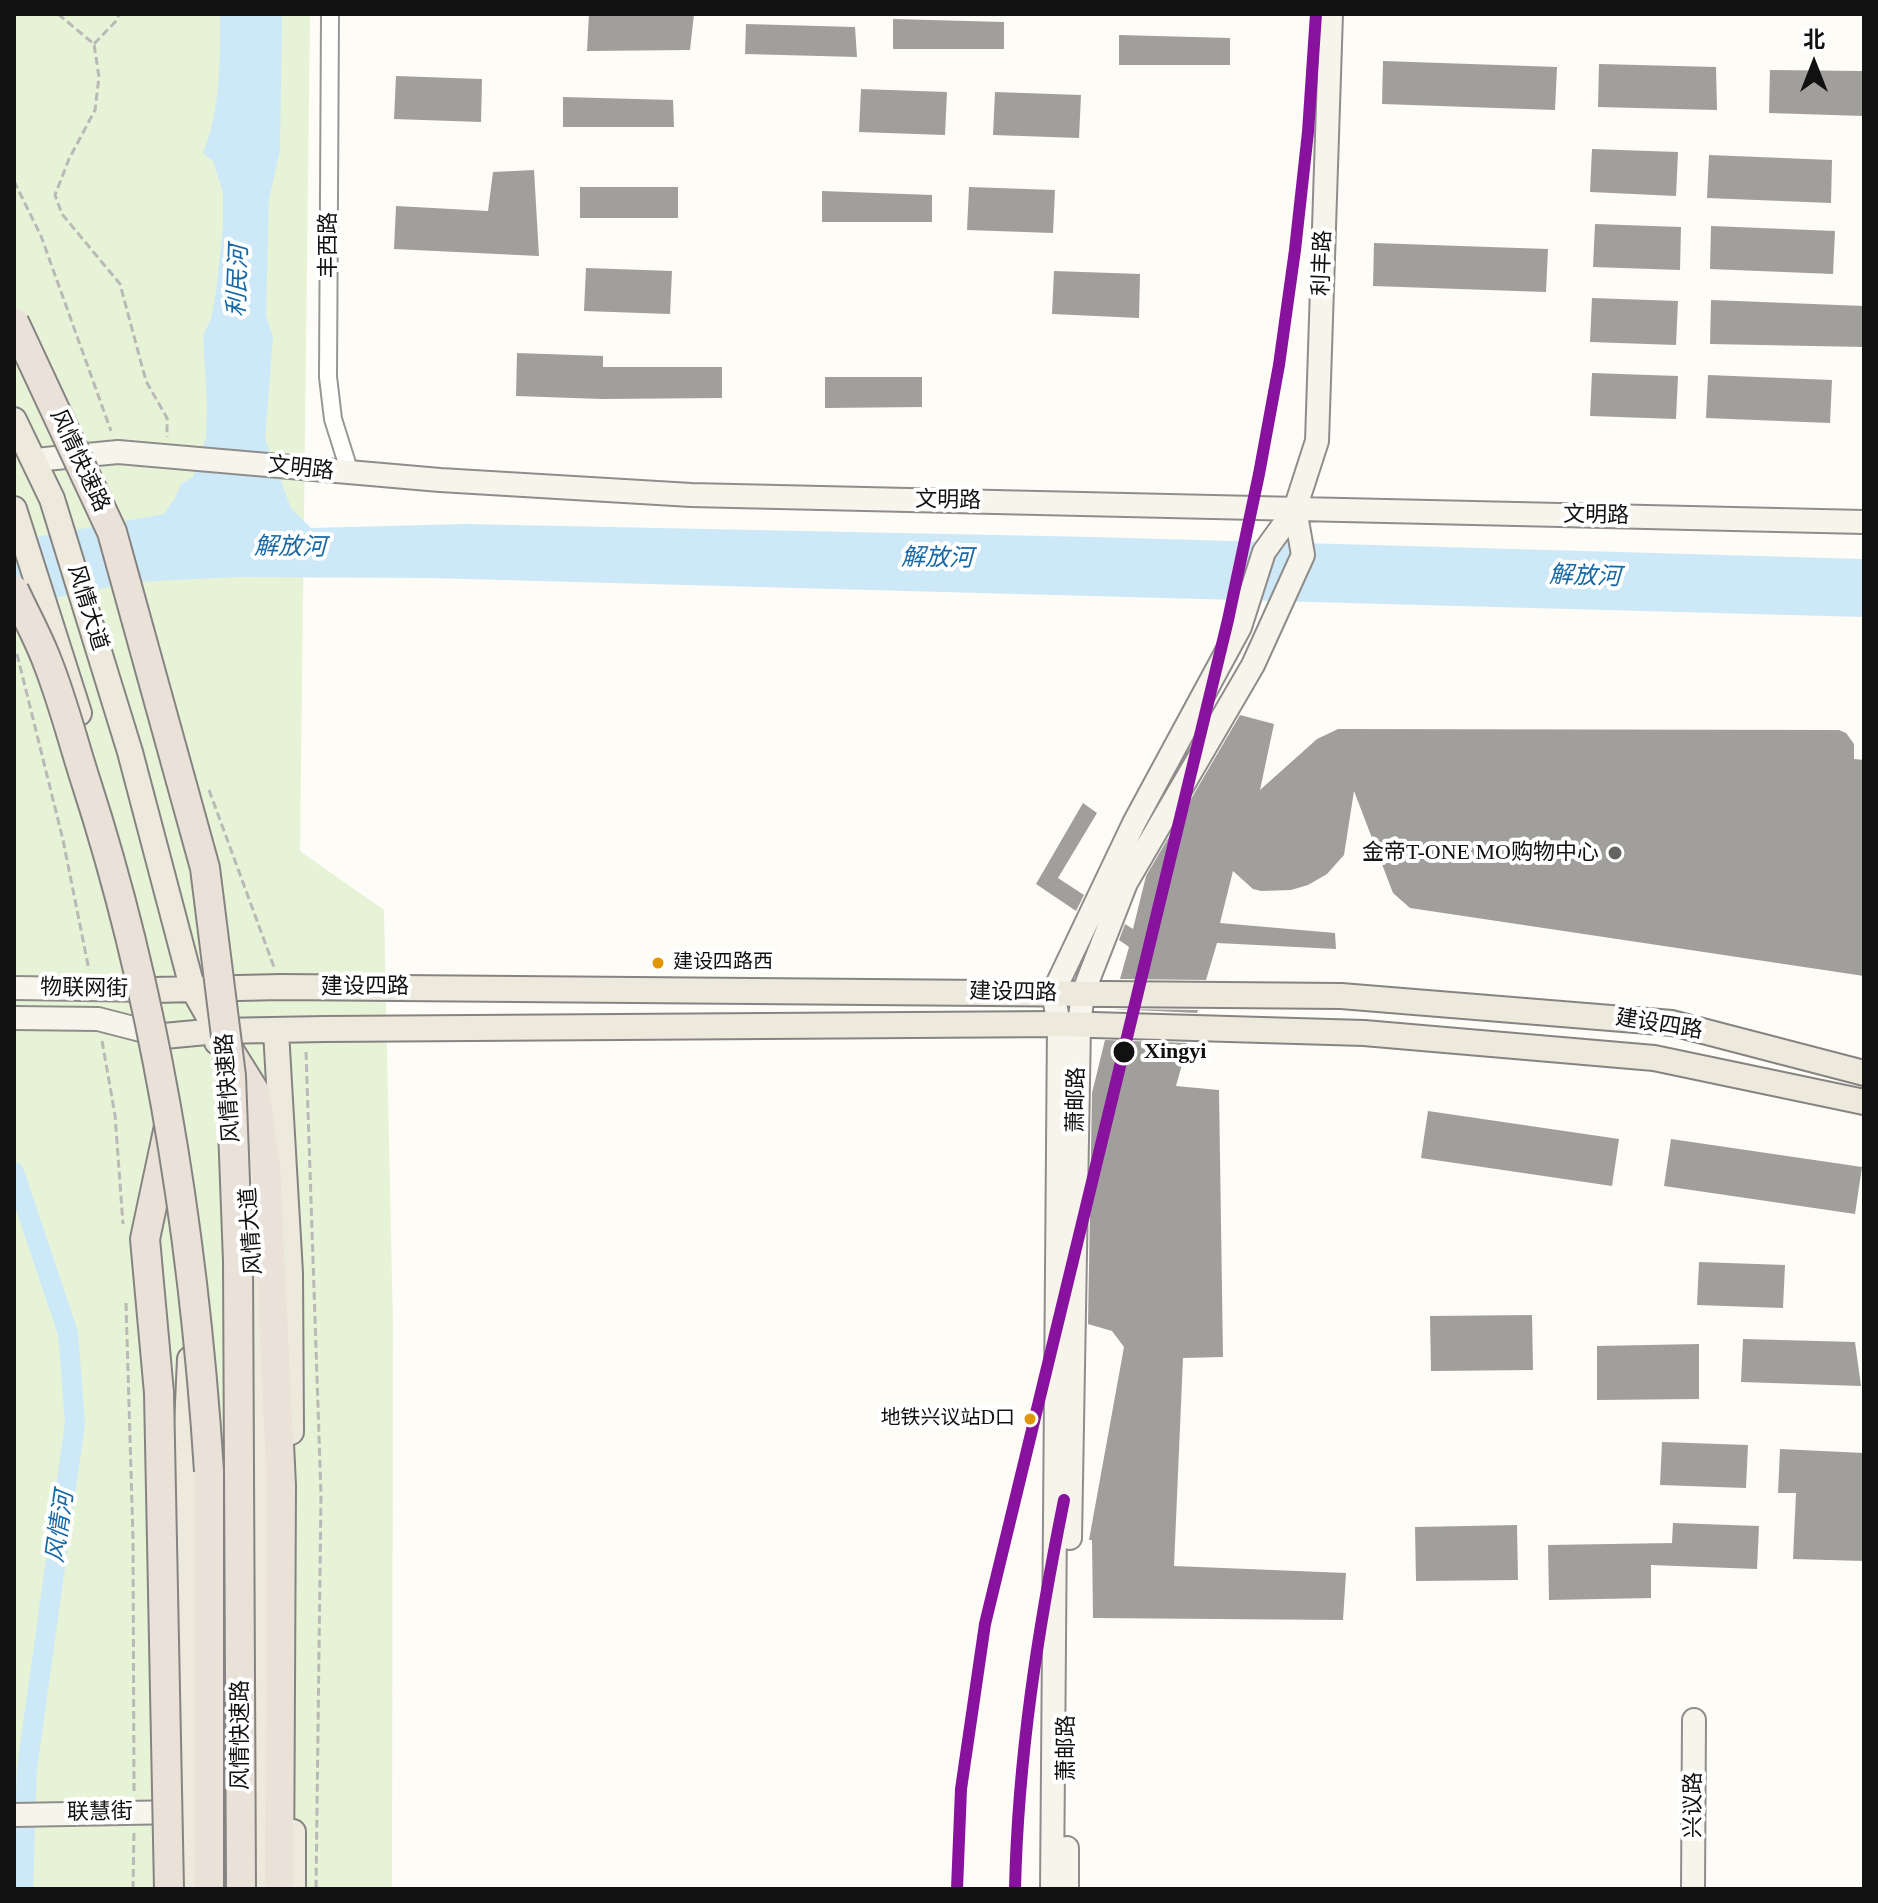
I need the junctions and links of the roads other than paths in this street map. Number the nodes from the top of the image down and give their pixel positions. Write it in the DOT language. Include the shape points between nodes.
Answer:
graph roads {
  1 [pos="330,14"];
  2 [pos="1331,14"];
  3 [pos="14,322"];
  4 [pos="14,420"];
  5 [pos="35,460"];
  6 [pos="350,473"];
  7 [pos="14,509"];
  8 [pos="1295,509"];
  9 [pos="1864,522"];
  10 [pos="14,590"];
  11 [pos="192,987"];
  12 [pos="14,988"];
  13 [pos="154,990"];
  14 [pos="1053,993"];
  15 [pos="1083,993"];
  16 [pos="14,1018"];
  17 [pos="1069,1025"];
  18 [pos="217,1031"];
  19 [pos="276,1031"];
  20 [pos="164,1036"];
  21 [pos="1864,1073"];
  22 [pos="175,1102"];
  23 [pos="1864,1102"];
  24 [pos="1694,1720"];
  25 [pos="187,1811"];
  26 [pos="14,1815"];
  27 [pos="169,1889"];
  28 [pos="186,1889"];
  29 [pos="209,1889"];
  30 [pos="241,1889"];
  31 [pos="264,1889"];
  32 [pos="279,1889"];
  33 [pos="293,1889"];
  34 [pos="1052,1889"];
  35 [pos="1067,1889"];
  36 [pos="1693,1889"];
  1 -- 6 [label="street, 丰西路" via="328,377 333,419"];
  2 -- 8 [label="street, 利丰路" via="1317,441"];
  3 -- 30 [label="highway, 风情快速路, bridge" via="112,532 205,868 232,1107"];
  4 -- 5 [label="main road, 风情大道"];
  5 -- 6 [label="street, 文明路" via="118,452"];
  5 -- 11 [label="main road, 风情大道" via="94,627"];
  6 -- 8 [label="street, 文明路" via="691,495"];
  7 -- 13 [label="main road, 风情大道" via="146,944"];
  8 -- 9 [label="street, 文明路"];
  8 -- 14 [label="street" via="1264,552 1240,627 1134,823"];
  8 -- 15 [label="street, 萧邮路" via="1303,555 1253,665 1126,883"];
  10 -- 29 [label="highway, 风情快速路, bridge" via="47,661 105,841 139,968 165,1101 202,1357 209,1471"];
  11 -- 13 [label="main road, 建设四路"];
  11 -- 14 [label="main road, 建设四路"];
  11 -- 18 [label="main road, 风情大道"];
  12 -- 13 [label="street, 物联网街"];
  13 -- 20 [label="main road, 风情大道"];
  14 -- 15 [label="main road, 建设四路"];
  14 -- 17 [label="street"];
  15 -- 17 [label="street, 萧邮路"];
  15 -- 21 [label="main road, 建设四路" via="1341,996 1672,1023"];
  16 -- 20 [label="street, 物联网街" via="98,1019"];
  17 -- 19 [label="main road, 建设四路"];
  17 -- 23 [label="main road, 建设四路" via="1364,1033 1654,1058"];
  17 -- 34 [label="street, 萧邮路" via="1056,1422"];
  17 -- 35 [label="street, 萧邮路"];
  18 -- 19 [label="main road, 建设四路"];
  18 -- 20 [label="main road, 建设四路"];
  18 -- 31 [label="main road, 风情大道" via="218,1069 248,1172 255,1280"];
  18 -- 32 [label="highway" via="255,1092 266,1166 281,1486"];
  19 -- 33 [label="main road" via="290,1273"];
  20 -- 22 [label="main road, 风情大道"];
  22 -- 25 [label="main road, 风情大道" via="196,1206 187,1425"];
  22 -- 27 [label="highway, bridge" via="145,1239 159,1393"];
  24 -- 36 [label="street, 兴议路"];
  25 -- 26 [label="street, 联慧街"];
  25 -- 28 [label="main road, 风情大道"];
}
